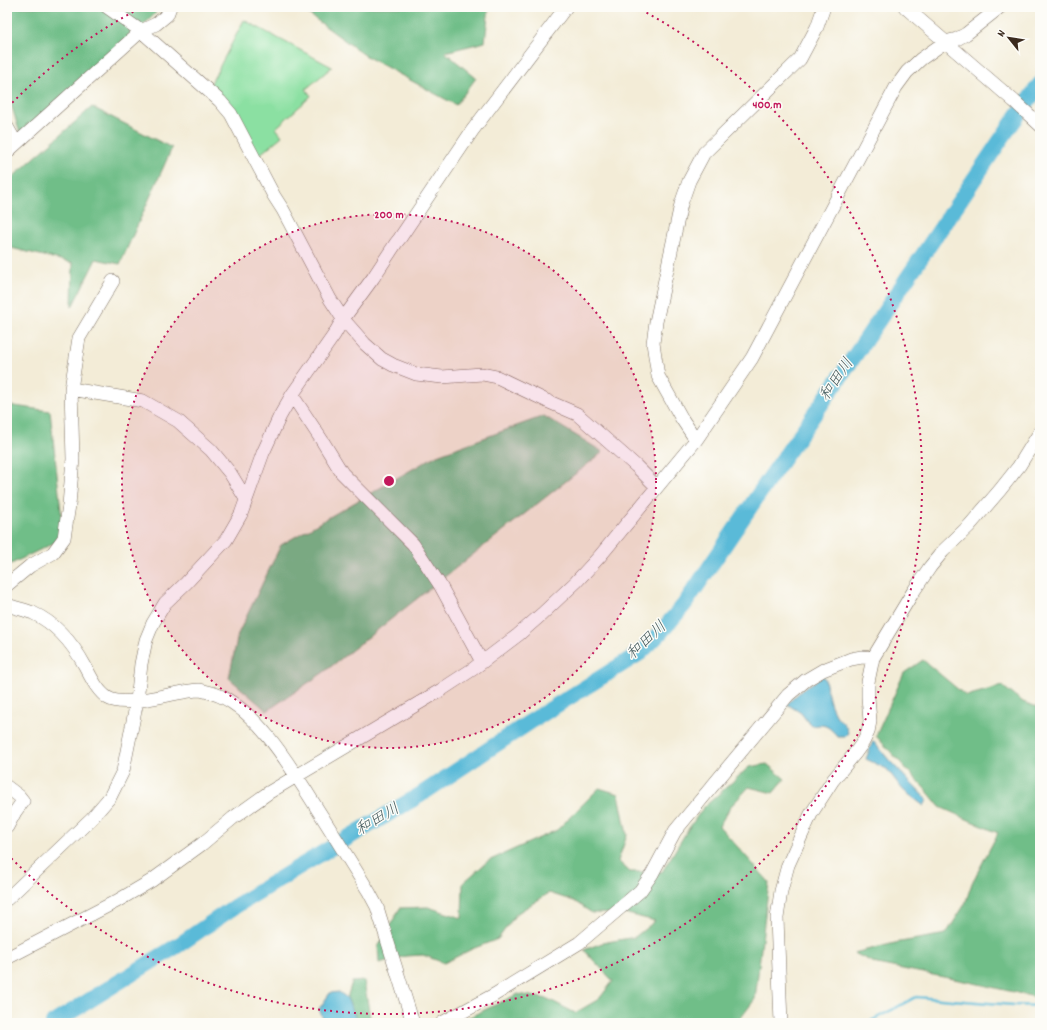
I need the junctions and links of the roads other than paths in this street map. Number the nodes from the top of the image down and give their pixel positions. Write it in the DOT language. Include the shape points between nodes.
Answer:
graph roads {
  1 [pos="107,7"];
  2 [pos="170,7"];
  3 [pos="566,7"];
  4 [pos="824,7"];
  5 [pos="905,7"];
  6 [pos="1000,7"];
  7 [pos="141,31"];
  8 [pos="945,42"];
  9 [pos="1040,126"];
  10 [pos="7,127"];
  11 [pos="16,143"];
  12 [pos="7,152"];
  13 [pos="113,281"];
  14 [pos="343,319"];
  15 [pos="71,389"];
  16 [pos="292,395"];
  17 [pos="1040,432"];
  18 [pos="696,440"];
  19 [pos="657,487"];
  20 [pos="246,499"];
  21 [pos="7,585"];
  22 [pos="7,605"];
  23 [pos="873,658"];
  24 [pos="482,662"];
  25 [pos="137,701"];
  26 [pos="297,776"];
  27 [pos="7,786"];
  28 [pos="7,826"];
  29 [pos="7,899"];
  30 [pos="7,958"];
  31 [pos="413,1023"];
  32 [pos="442,1023"];
  33 [pos="781,1023"];
  1 -- 7 [label="street"];
  2 -- 7 [label="street" via="167,16"];
  3 -- 14 [label="street" via="472,131"];
  4 -- 18 [label="street" via="817,27 800,59 704,153 689,181 681,204 653,343 658,376"];
  5 -- 8 [label="street"];
  6 -- 8 [label="street" via="966,34"];
  7 -- 11 [label="street"];
  7 -- 14 [label="street" via="231,114"];
  8 -- 9 [label="street"];
  8 -- 18 [label="street" via="921,59 896,87 752,358"];
  10 -- 11 [label="street"];
  11 -- 12 [label="street"];
  13 -- 15 [label="street" via="79,338"];
  14 -- 16 [label="street"];
  14 -- 19 [label="street" via="365,344 393,365 416,374 442,377 482,374 496,377 576,414"];
  15 -- 20 [label="street" via="143,401 178,421 211,450 230,473"];
  15 -- 21 [label="street" via="72,458 64,538 53,553 30,566"];
  16 -- 20 [label="street" via="263,453"];
  16 -- 24 [label="street" via="342,473 413,544 440,585"];
  17 -- 23 [label="street" via="1019,466 1000,490 930,568"];
  18 -- 19 [label="street"];
  19 -- 24 [label="street" via="576,582 518,635"];
  20 -- 25 [label="street" via="241,514 226,540 196,574 165,603 153,623 141,664"];
  22 -- 25 [label="street" via="33,613 61,632 81,659 100,692 108,698"];
  23 -- 32 [label="street" via="851,658 806,680 788,695 676,830 640,891 579,943 494,995"];
  23 -- 33 [label="street" via="868,682 868,732 811,814 788,864 777,918"];
  24 -- 26 [label="street" via="441,690"];
  25 -- 26 [label="street" via="201,690 219,695 255,722"];
  25 -- 29 [label="street" via="123,771 110,797 92,818"];
  26 -- 30 [label="street" via="233,818 151,881 105,908"];
  26 -- 31 [label="street" via="377,907"];
  27 -- 28 [label="street" via="23,801"];
}
